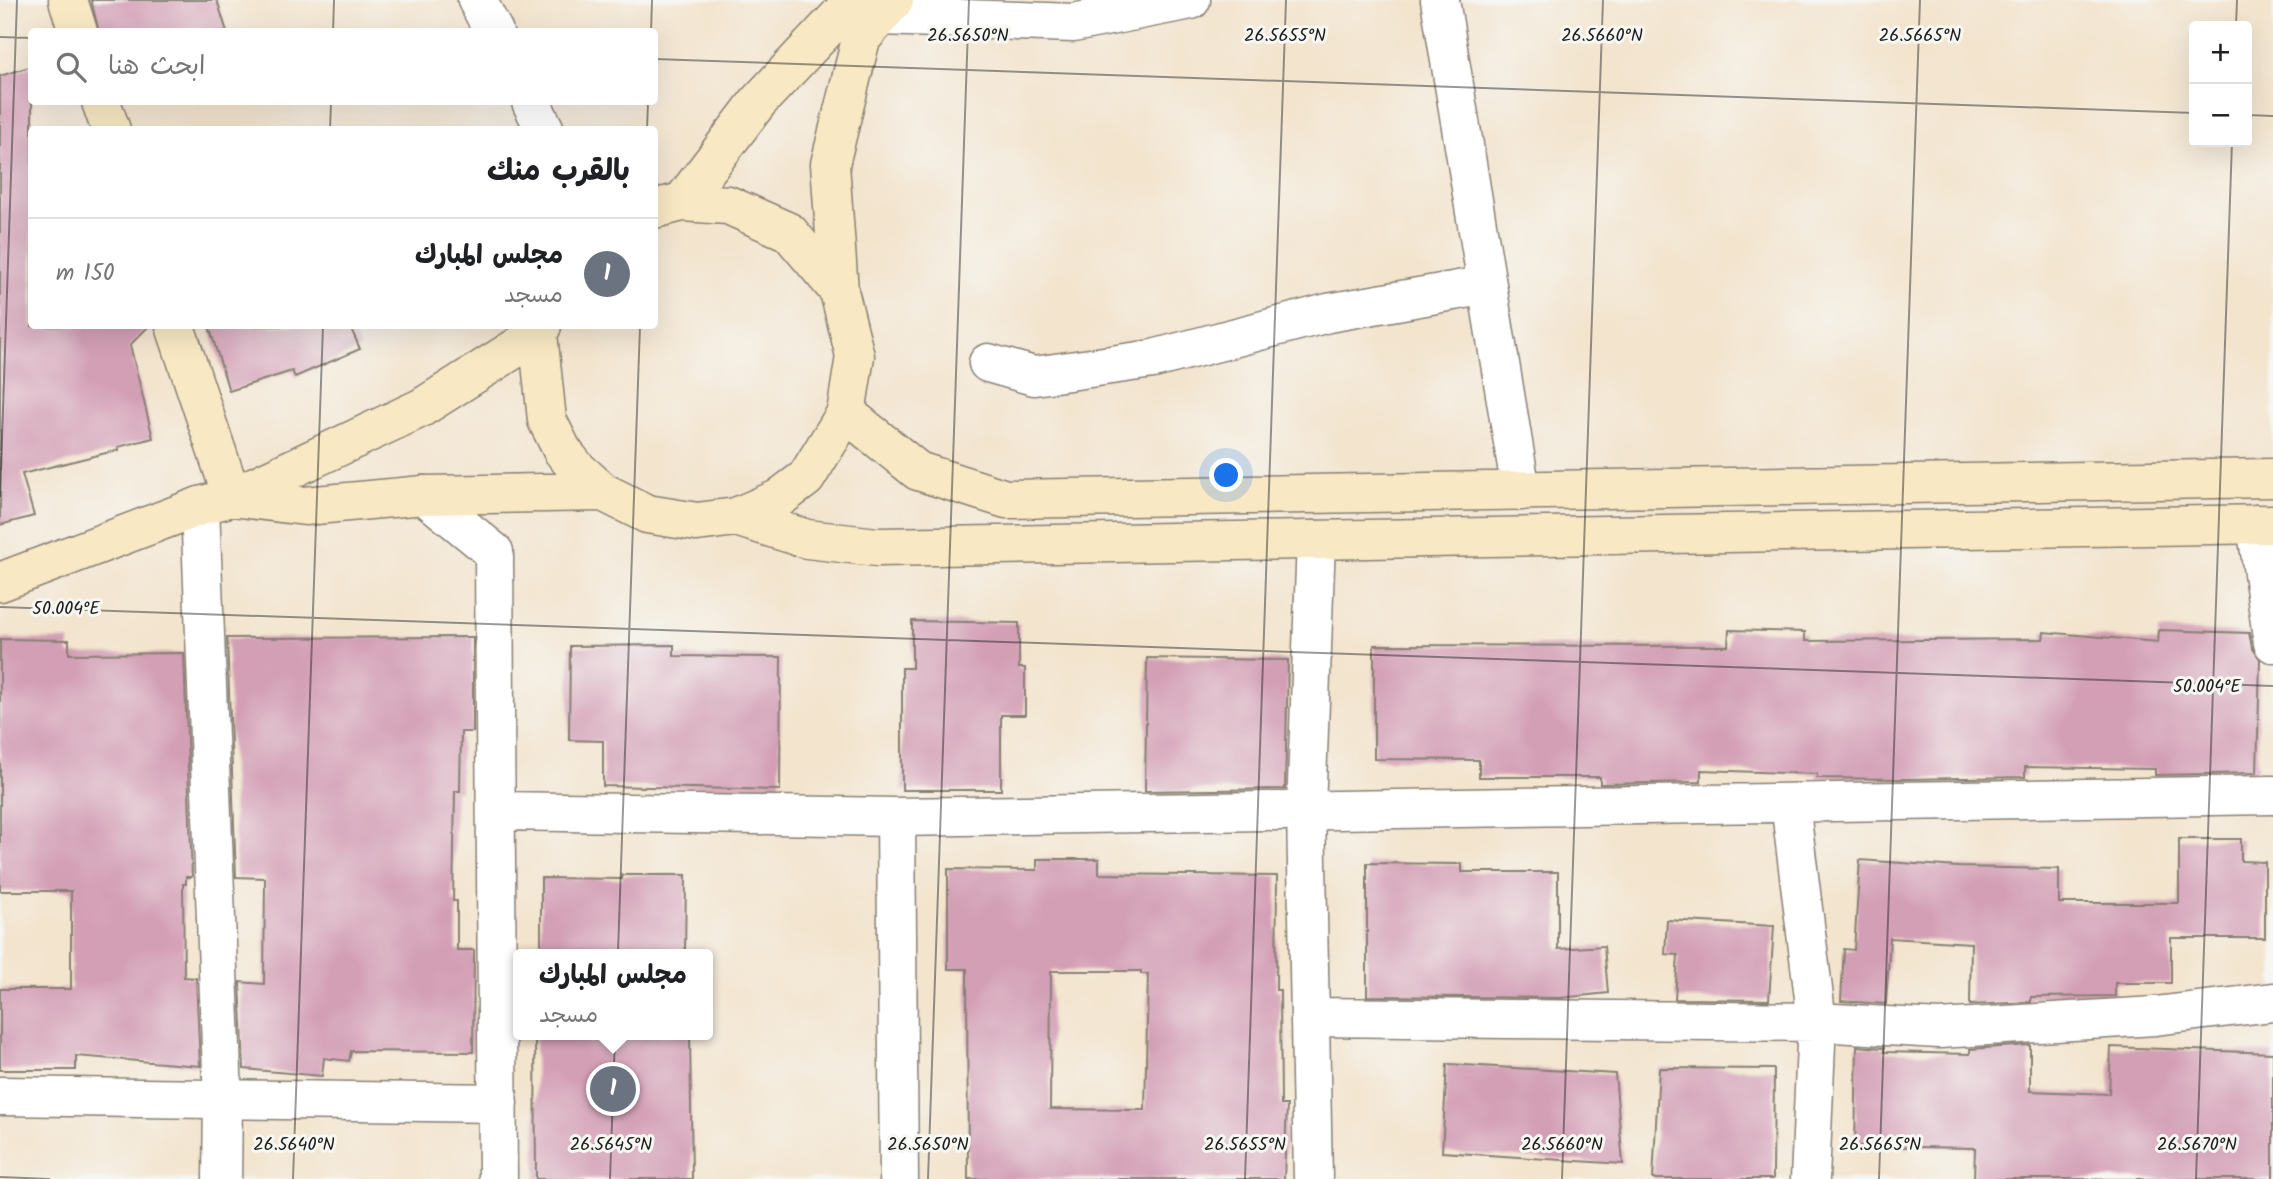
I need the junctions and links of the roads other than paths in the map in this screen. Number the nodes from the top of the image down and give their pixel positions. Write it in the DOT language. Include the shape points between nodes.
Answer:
graph roads {
  1 [pos="68,0"];
  2 [pos="477,0"];
  3 [pos="1191,0"];
  4 [pos="1440,0"];
  5 [pos="876,5"];
  6 [pos="77,28"];
  7 [pos="492,28"];
  8 [pos="102,105"];
  9 [pos="532,105"];
  10 [pos="110,126"];
  11 [pos="543,126"];
  12 [pos="668,206"];
  13 [pos="1487,285"];
  14 [pos="839,291"];
  15 [pos="176,329"];
  16 [pos="540,330"];
  17 [pos="988,363"];
  18 [pos="846,414"];
  19 [pos="2273,478"];
  20 [pos="1521,491"];
  21 [pos="603,492"];
  22 [pos="424,495"];
  23 [pos="216,502"];
  24 [pos="736,517"];
  25 [pos="2264,524"];
  26 [pos="1317,540"];
  27 [pos="0,582"];
  28 [pos="2273,643"];
  29 [pos="2273,795"];
  30 [pos="1790,803"];
  31 [pos="1306,810"];
  32 [pos="496,811"];
  33 [pos="896,817"];
  34 [pos="2273,1002"];
  35 [pos="1310,1017"];
  36 [pos="1817,1022"];
  37 [pos="0,1096"];
  38 [pos="223,1099"];
  39 [pos="498,1103"];
  40 [pos="222,1179"];
  41 [pos="498,1179"];
  42 [pos="899,1179"];
  43 [pos="1313,1179"];
  44 [pos="1810,1179"];
  1 -- 6 [label="street"];
  2 -- 7 [label="street"];
  3 -- 5 [label="street" via="1073,23"];
  4 -- 13 [label="street"];
  5 -- 12 [label="street" via="758,102"];
  5 -- 14 [label="street" via="862,39 830,164"];
  8 -- 10 [label="street"];
  9 -- 11 [label="street"];
  12 -- 14 [label="street" via="727,205 789,232"];
  13 -- 17 [label="street" via="1328,313 1153,359 1034,376"];
  13 -- 20 [label="street"];
  14 -- 18 [label="street" via="855,356"];
  15 -- 23 [label="street"];
  16 -- 21 [label="street" via="547,419 562,450"];
  16 -- 23 [label="street" via="421,408"];
  18 -- 20 [label="street" via="918,471 1006,499"];
  18 -- 24 [label="street" via="806,478 778,499"];
  19 -- 20 [label="street"];
  21 -- 22 [label="street"];
  21 -- 24 [label="street" via="647,514 697,522"];
  22 -- 23 [label="street" via="305,506"];
  22 -- 32 [label="street" via="494,552"];
  23 -- 27 [label="street"];
  23 -- 38 [label="street"];
  24 -- 26 [label="street" via="807,539 877,547"];
  25 -- 26 [label="street"];
  25 -- 28 [label="street"];
  26 -- 31 [label="street"];
  29 -- 30 [label="street"];
  30 -- 31 [label="street"];
  30 -- 36 [label="street"];
  31 -- 33 [label="street"];
  31 -- 35 [label="street"];
  32 -- 33 [label="street"];
  32 -- 39 [label="street"];
  33 -- 42 [label="street"];
  34 -- 36 [label="street" via="2155,1016 1939,1029"];
  35 -- 36 [label="street"];
  35 -- 43 [label="street"];
  36 -- 44 [label="street"];
  37 -- 38 [label="street"];
  38 -- 39 [label="street"];
  38 -- 40 [label="street"];
  39 -- 41 [label="street"];
}
